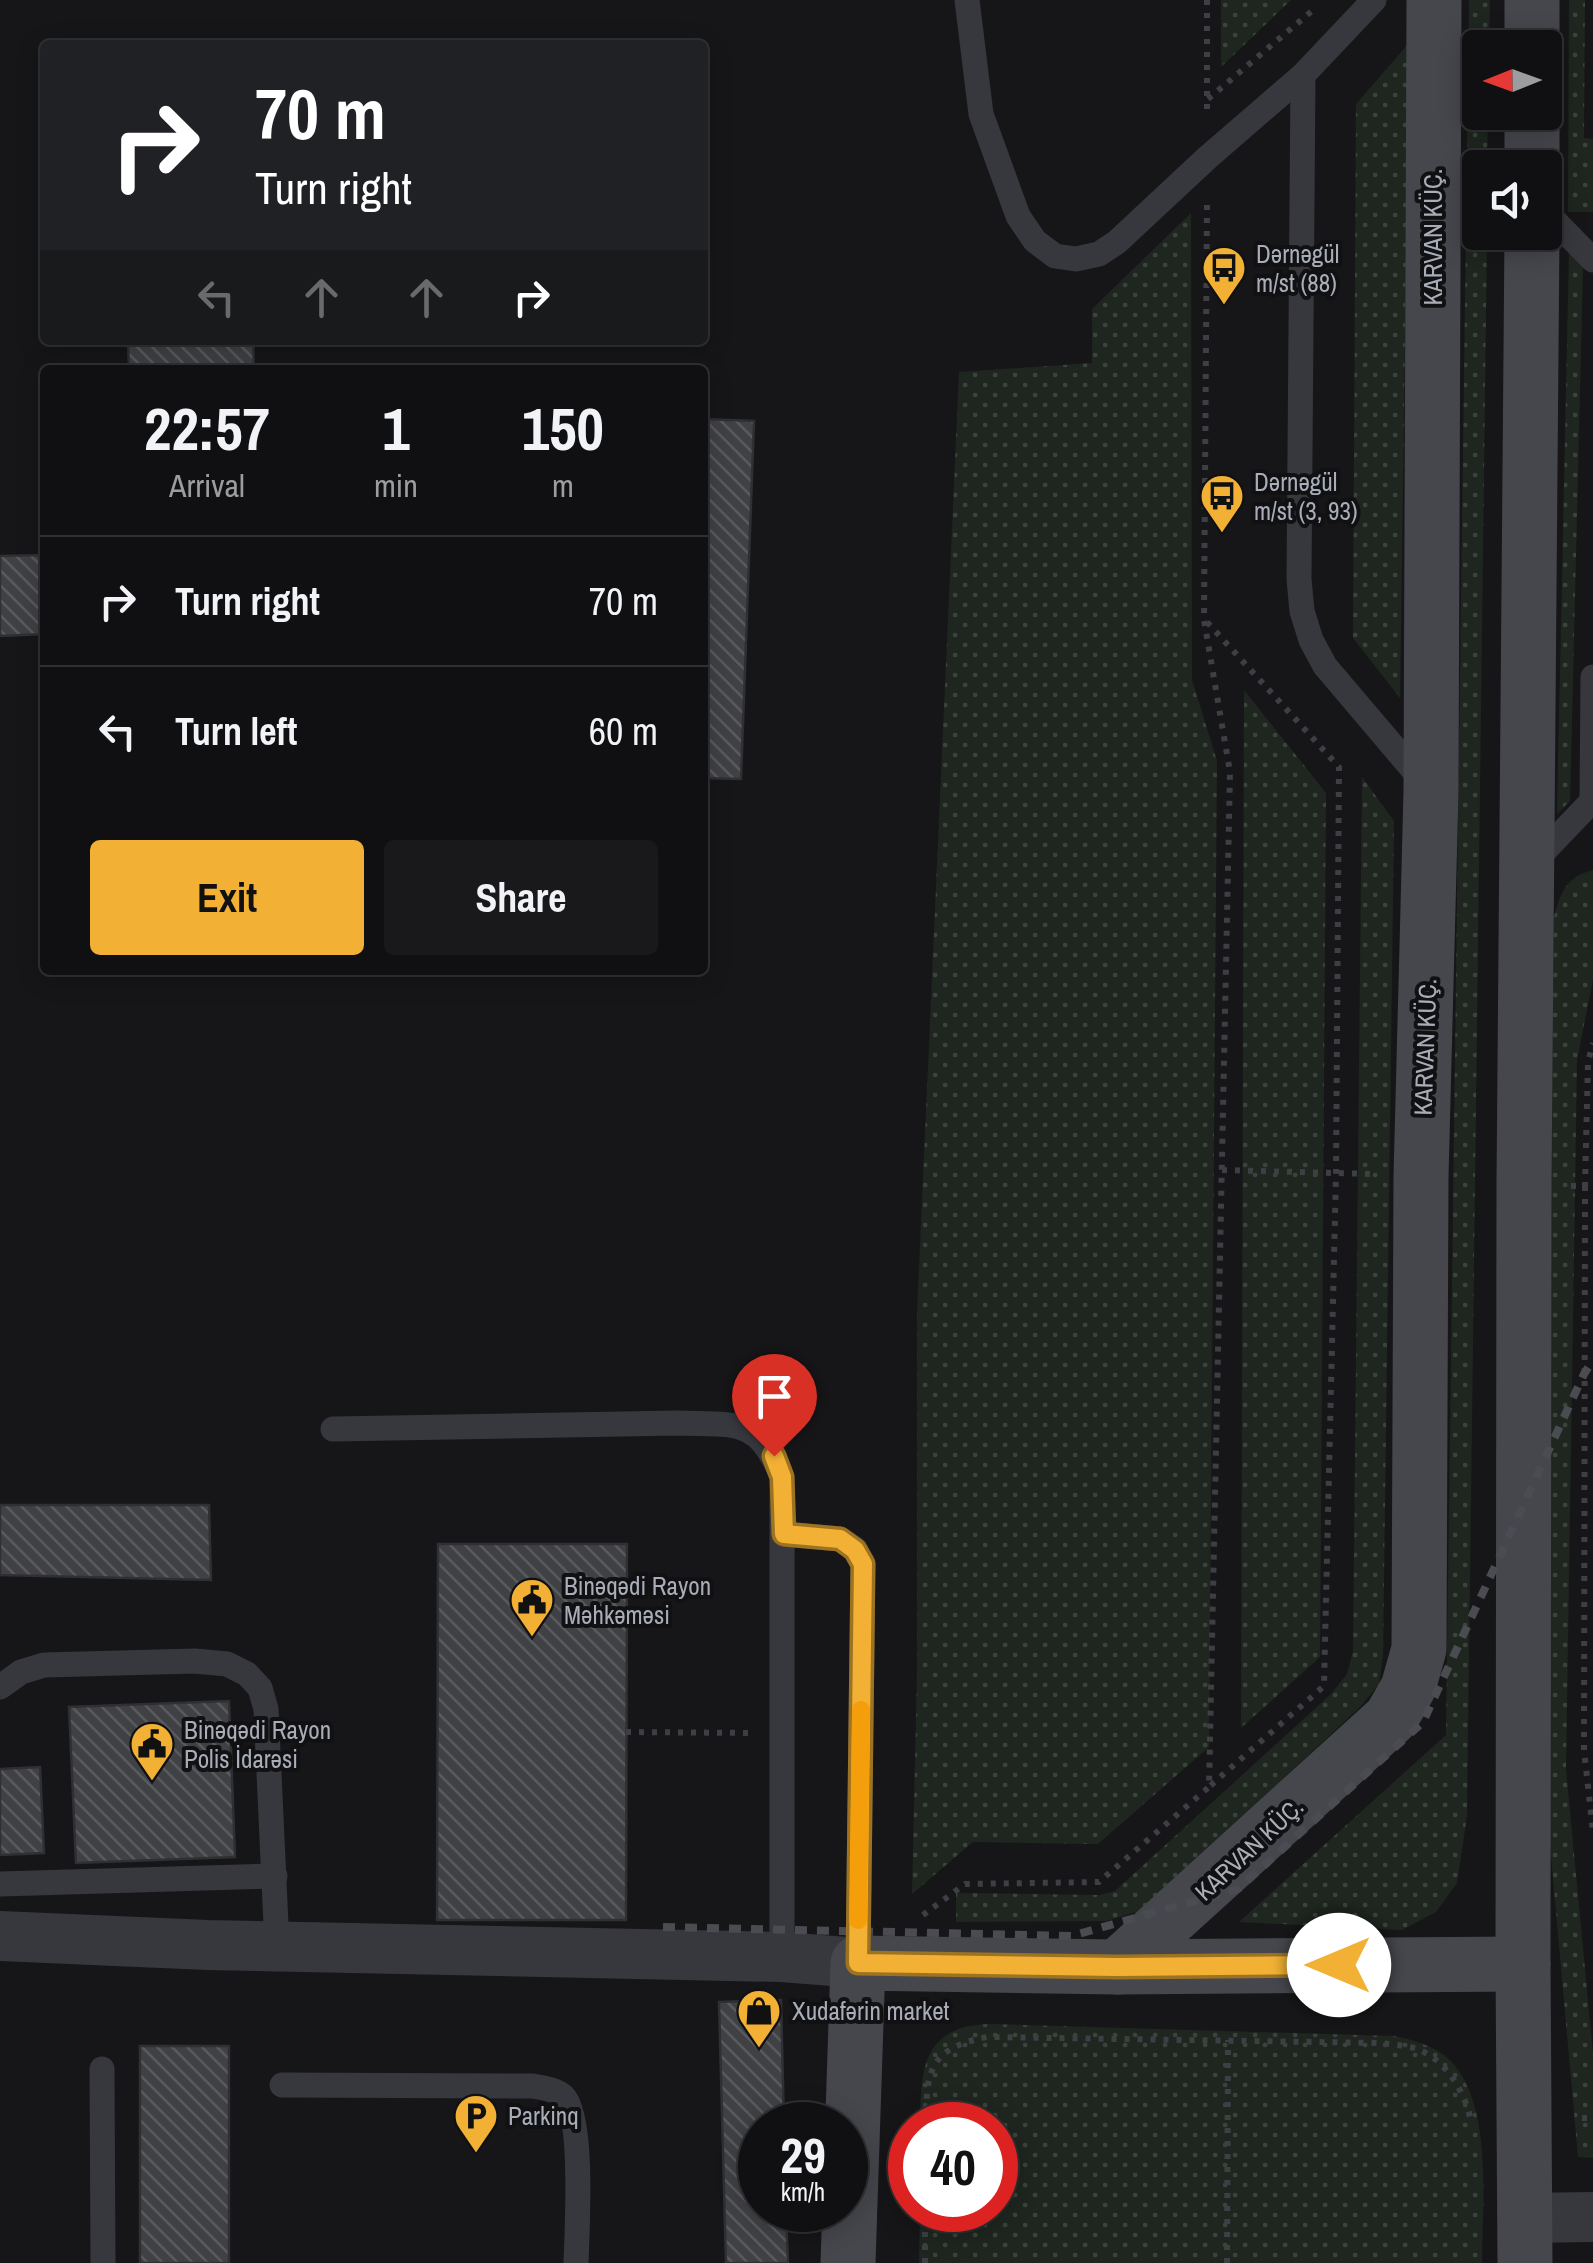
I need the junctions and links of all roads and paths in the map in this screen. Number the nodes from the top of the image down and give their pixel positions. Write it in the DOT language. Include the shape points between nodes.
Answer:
graph roads {
  1 [pos="967,0"];
  2 [pos="1207,0"];
  3 [pos="1324,0"];
  4 [pos="1374,0"];
  5 [pos="1434,0"];
  6 [pos="1532,0"];
  7 [pos="1532,30"];
  8 [pos="1303,76"];
  9 [pos="1207,100"];
  10 [pos="1208,158"];
  11 [pos="1562,229"];
  12 [pos="1532,250"];
  13 [pos="1593,260"];
  14 [pos="1204,620"];
  15 [pos="1593,677"];
  16 [pos="1432,792"];
  17 [pos="1528,868"];
  18 [pos="1593,1043"];
  19 [pos="1222,1170"];
  20 [pos="1336,1173"];
  21 [pos="1379,1174"];
  22 [pos="1567,1186"];
  23 [pos="1584,1186"];
  24 [pos="333,1429"];
  25 [pos="784,1534"];
  26 [pos="0,1686"];
  27 [pos="626,1732"];
  28 [pos="782,1733"];
  29 [pos="1209,1786"];
  30 [pos="1593,1832"];
  31 [pos="274,1876"];
  32 [pos="0,1884"];
  33 [pos="0,1936"];
  34 [pos="277,1946"];
  35 [pos="782,1957"];
  36 [pos="858,1963"];
  37 [pos="1523,1964"];
  38 [pos="1117,1967"];
  39 [pos="1228,2040"];
  40 [pos="102,2070"];
  41 [pos="282,2086"];
  42 [pos="926,2102"];
  43 [pos="1582,2118"];
  44 [pos="1593,2118"];
  45 [pos="1471,2136"];
  46 [pos="1593,2216"];
  47 [pos="925,2232"];
  48 [pos="1525,2240"];
  49 [pos="103,2263"];
  50 [pos="576,2263"];
  51 [pos="848,2263"];
  52 [pos="925,2263"];
  53 [pos="1227,2263"];
  1 -- 10 [label="lane" via="981,114 1018,216 1055,256 1099,254"];
  2 -- 9 [label="path"];
  3 -- 9 [label="path"];
  4 -- 8 [label="lane"];
  5 -- 16 [label="street, KARVAN KÜÇ."];
  6 -- 7 [label="street"];
  8 -- 10 [label="lane"];
  8 -- 16 [label="lane" via="1302,611 1325,666"];
  9 -- 10 [label="path"];
  10 -- 14 [label="path"];
  11 -- 13 [label="lane"];
  12 -- 17 [label="street"];
  14 -- 19 [label="path" via="1230,772"];
  14 -- 20 [label="path" via="1339,767"];
  15 -- 17 [label="lane" via="1592,801"];
  16 -- 38 [label="street, KARVAN KÜÇ." via="1421,1177 1419,1649 1391,1718"];
  17 -- 37 [label="street"];
  18 -- 23 [label="path"];
  19 -- 20 [label="path"];
  19 -- 29 [label="path"];
  20 -- 21 [label="path"];
  20 -- 29 [label="path" via="1324,1686"];
  22 -- 23 [label="path"];
  23 -- 30 [label="path" via="1584,1750"];
  24 -- 25 [label="lane" via="734,1424 756,1432 774,1456 782,1477"];
  25 -- 28 [label="lane"];
  25 -- 36 [label="lane" via="840,1539 863,1564"];
  26 -- 31 [label="lane" via="44,1665 195,1661 247,1674 266,1709"];
  27 -- 28 [label="path"];
  28 -- 35 [label="lane"];
  29 -- 36 [label="path" via="1099,1882 965,1884"];
  31 -- 32 [label="lane"];
  31 -- 34 [label="lane"];
  33 -- 34 [label="street"];
  34 -- 35 [label="street"];
  35 -- 36 [label="street"];
  36 -- 38 [label="street"];
  36 -- 51 [label="street"];
  37 -- 38 [label="street"];
  37 -- 48 [label="street"];
  39 -- 42 [label="path" via="966,2041 942,2054 930,2071"];
  39 -- 45 [label="path" via="1416,2048 1440,2063 1459,2088"];
  39 -- 53 [label="path"];
  40 -- 49 [label="lane"];
  41 -- 50 [label="lane" via="533,2086 565,2098 576,2135"];
  43 -- 44 [label="path"];
  46 -- 48 [label="street"];
  47 -- 52 [label="path"];
}
